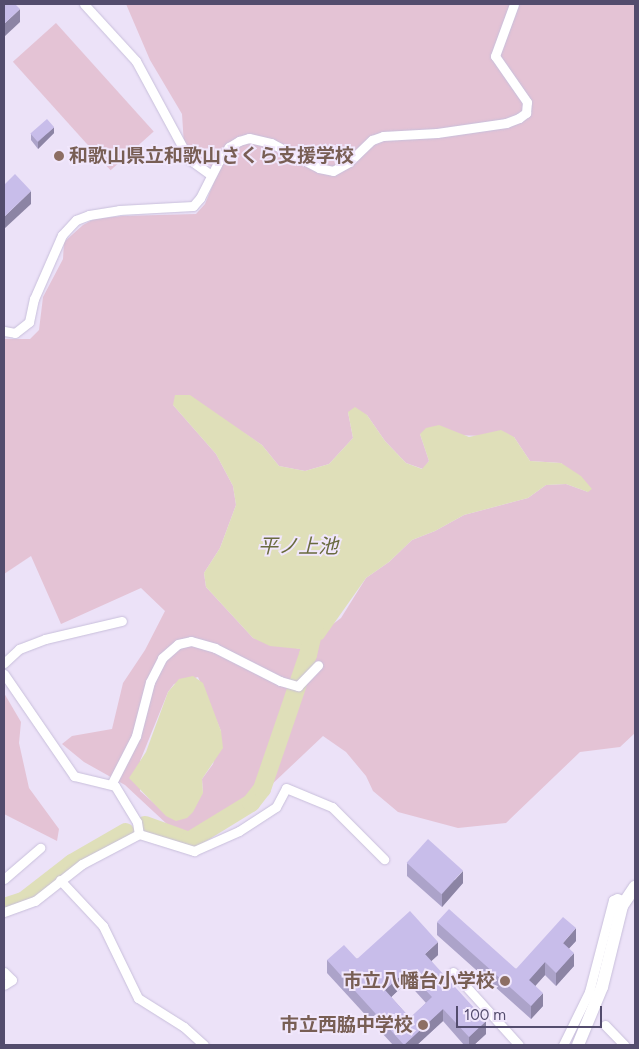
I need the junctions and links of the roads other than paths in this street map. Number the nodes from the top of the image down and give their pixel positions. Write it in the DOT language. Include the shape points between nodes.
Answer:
graph roads {
  1 [pos="84,4"];
  2 [pos="514,4"];
  3 [pos="211,176"];
  4 [pos="4,331"];
  5 [pos="122,621"];
  6 [pos="4,663"];
  7 [pos="318,665"];
  8 [pos="4,674"];
  9 [pos="112,783"];
  10 [pos="139,834"];
  11 [pos="40,848"];
  12 [pos="384,859"];
  13 [pos="4,879"];
  14 [pos="60,880"];
  15 [pos="635,887"];
  16 [pos="625,901"];
  17 [pos="4,912"];
  18 [pos="4,972"];
  19 [pos="453,972"];
  20 [pos="4,985"];
  21 [pos="605,1025"];
  22 [pos="204,1045"];
  23 [pos="518,1045"];
  24 [pos="563,1045"];
  25 [pos="578,1045"];
  26 [pos="624,1045"];
  1 -- 3 [label="street" via="136,61 189,160"];
  2 -- 3 [label="street" via="495,56 527,102 526,113 519,118 506,123 437,133 383,136 372,140 350,162 333,171 319,168 271,143 249,138 229,147"];
  3 -- 4 [label="street" via="200,198 189,207 149,206 89,214 76,220 62,235 34,299 29,322 15,333"];
  5 -- 6 [label="street" via="45,639 20,649"];
  7 -- 9 [label="street" via="298,686 280,681 215,648 191,641 178,644 162,658 150,682 136,736"];
  8 -- 9 [label="street" via="74,776 92,782"];
  9 -- 10 [label="street" via="124,797"];
  10 -- 12 [label="street" via="194,851 239,831 276,807 286,788 332,807"];
  10 -- 14 [label="street" via="82,864"];
  11 -- 13 [label="street"];
  14 -- 17 [label="street" via="35,900"];
  14 -- 22 [label="street" via="103,926 138,998 184,1027"];
  15 -- 16 [label="main road"];
  16 -- 24 [label="street" via="613,900 589,992"];
  16 -- 25 [label="main road" via="602,987"];
  18 -- 20 [label="street" via="12,980"];
  19 -- 23 [label="street"];
  21 -- 26 [label="street"];
}
